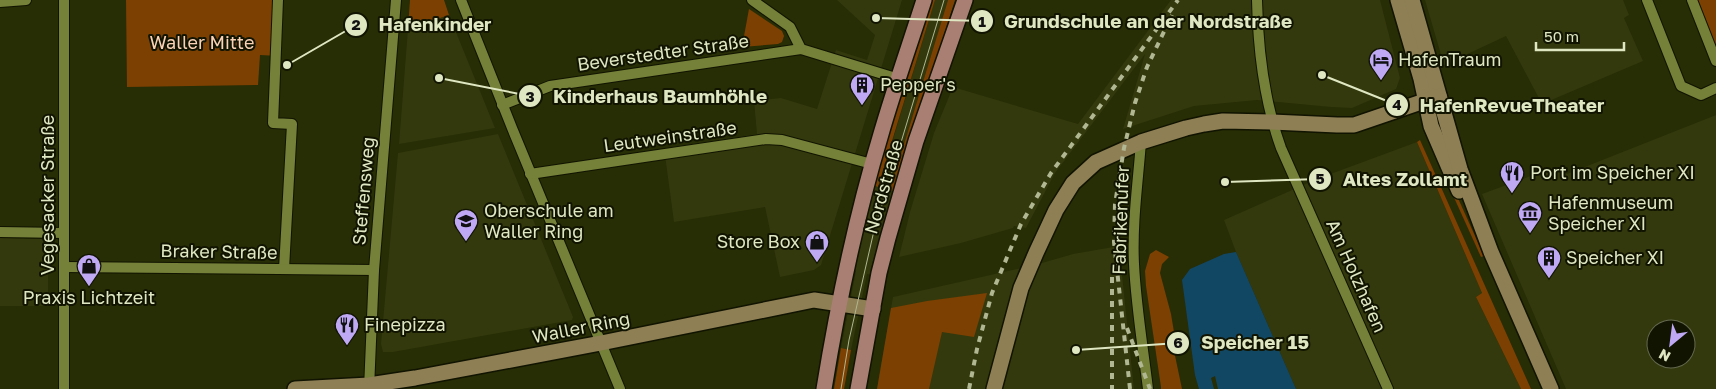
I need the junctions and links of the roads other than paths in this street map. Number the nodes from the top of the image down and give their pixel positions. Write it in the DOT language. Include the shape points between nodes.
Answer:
graph roads {
  1 [pos="26,0"];
  2 [pos="64,0"];
  3 [pos="278,0"];
  4 [pos="396,0"];
  5 [pos="461,0"];
  6 [pos="752,0"];
  7 [pos="924,0"];
  8 [pos="965,0"];
  9 [pos="1257,0"];
  10 [pos="1398,0"];
  11 [pos="1412,0"];
  12 [pos="1647,0"];
  13 [pos="1692,0"];
  14 [pos="0,2"];
  15 [pos="801,49"];
  16 [pos="1716,61"];
  17 [pos="899,79"];
  18 [pos="1716,88"];
  19 [pos="1432,98"];
  20 [pos="502,104"];
  21 [pos="1272,122"];
  22 [pos="1142,142"];
  23 [pos="872,164"];
  24 [pos="530,174"];
  25 [pos="0,232"];
  26 [pos="64,233"];
  27 [pos="64,267"];
  28 [pos="284,269"];
  29 [pos="374,270"];
  30 [pos="840,304"];
  31 [pos="872,309"];
  32 [pos="601,343"];
  33 [pos="369,387"];
  34 [pos="64,389"];
  35 [pos="295,389"];
  36 [pos="620,389"];
  37 [pos="824,389"];
  38 [pos="858,389"];
  39 [pos="994,389"];
  40 [pos="1148,389"];
  41 [pos="1388,389"];
  42 [pos="1551,389"];
  1 -- 14 [label="street"];
  2 -- 26 [label="street, Vegesacker Straße"];
  3 -- 28 [label="street" via="273,123 292,124"];
  4 -- 29 [label="street, Steffensweg"];
  5 -- 20 [label="street"];
  6 -- 15 [label="street" via="790,27"];
  7 -- 17 [label="main road, Nordstraße"];
  8 -- 31 [label="main road, Nordstraße" via="916,142 888,238"];
  9 -- 21 [label="street, Am Holzhafen" via="1262,70"];
  10 -- 19 [label="street"];
  11 -- 19 [label="street"];
  12 -- 18 [label="street" via="1681,86 1701,95"];
  13 -- 16 [label="street"];
  15 -- 17 [label="street"];
  15 -- 20 [label="street, Beverstedter Straße" via="550,86"];
  17 -- 23 [label="main road, Nordstraße"];
  19 -- 21 [label="street" via="1354,125"];
  19 -- 42 [label="street" via="1491,252"];
  20 -- 24 [label="street"];
  21 -- 22 [label="street" via="1223,121 1186,128"];
  21 -- 41 [label="street, Am Holzhafen"];
  22 -- 39 [label="street" via="1096,162 1072,182 1021,288"];
  22 -- 40 [label="street, Fabrikenufer" via="1133,235 1136,298"];
  23 -- 24 [label="street, Leutweinstraße" via="782,140 766,139"];
  23 -- 30 [label="main road, Nordstraße"];
  24 -- 32 [label="street"];
  25 -- 26 [label="street"];
  26 -- 27 [label="street, Vegesacker Straße"];
  27 -- 28 [label="street, Braker Straße"];
  27 -- 34 [label="street, Vegesacker Straße"];
  28 -- 29 [label="street, Braker Straße"];
  29 -- 33 [label="street, Steffensweg"];
  30 -- 31 [label="street, Waller Ring"];
  30 -- 32 [label="street, Waller Ring" via="814,300"];
  30 -- 37 [label="main road, Nordstraße"];
  31 -- 38 [label="main road, Nordstraße"];
  32 -- 33 [label="street, Waller Ring"];
  32 -- 36 [label="street"];
  33 -- 35 [label="street, Waller Ring"];
}
